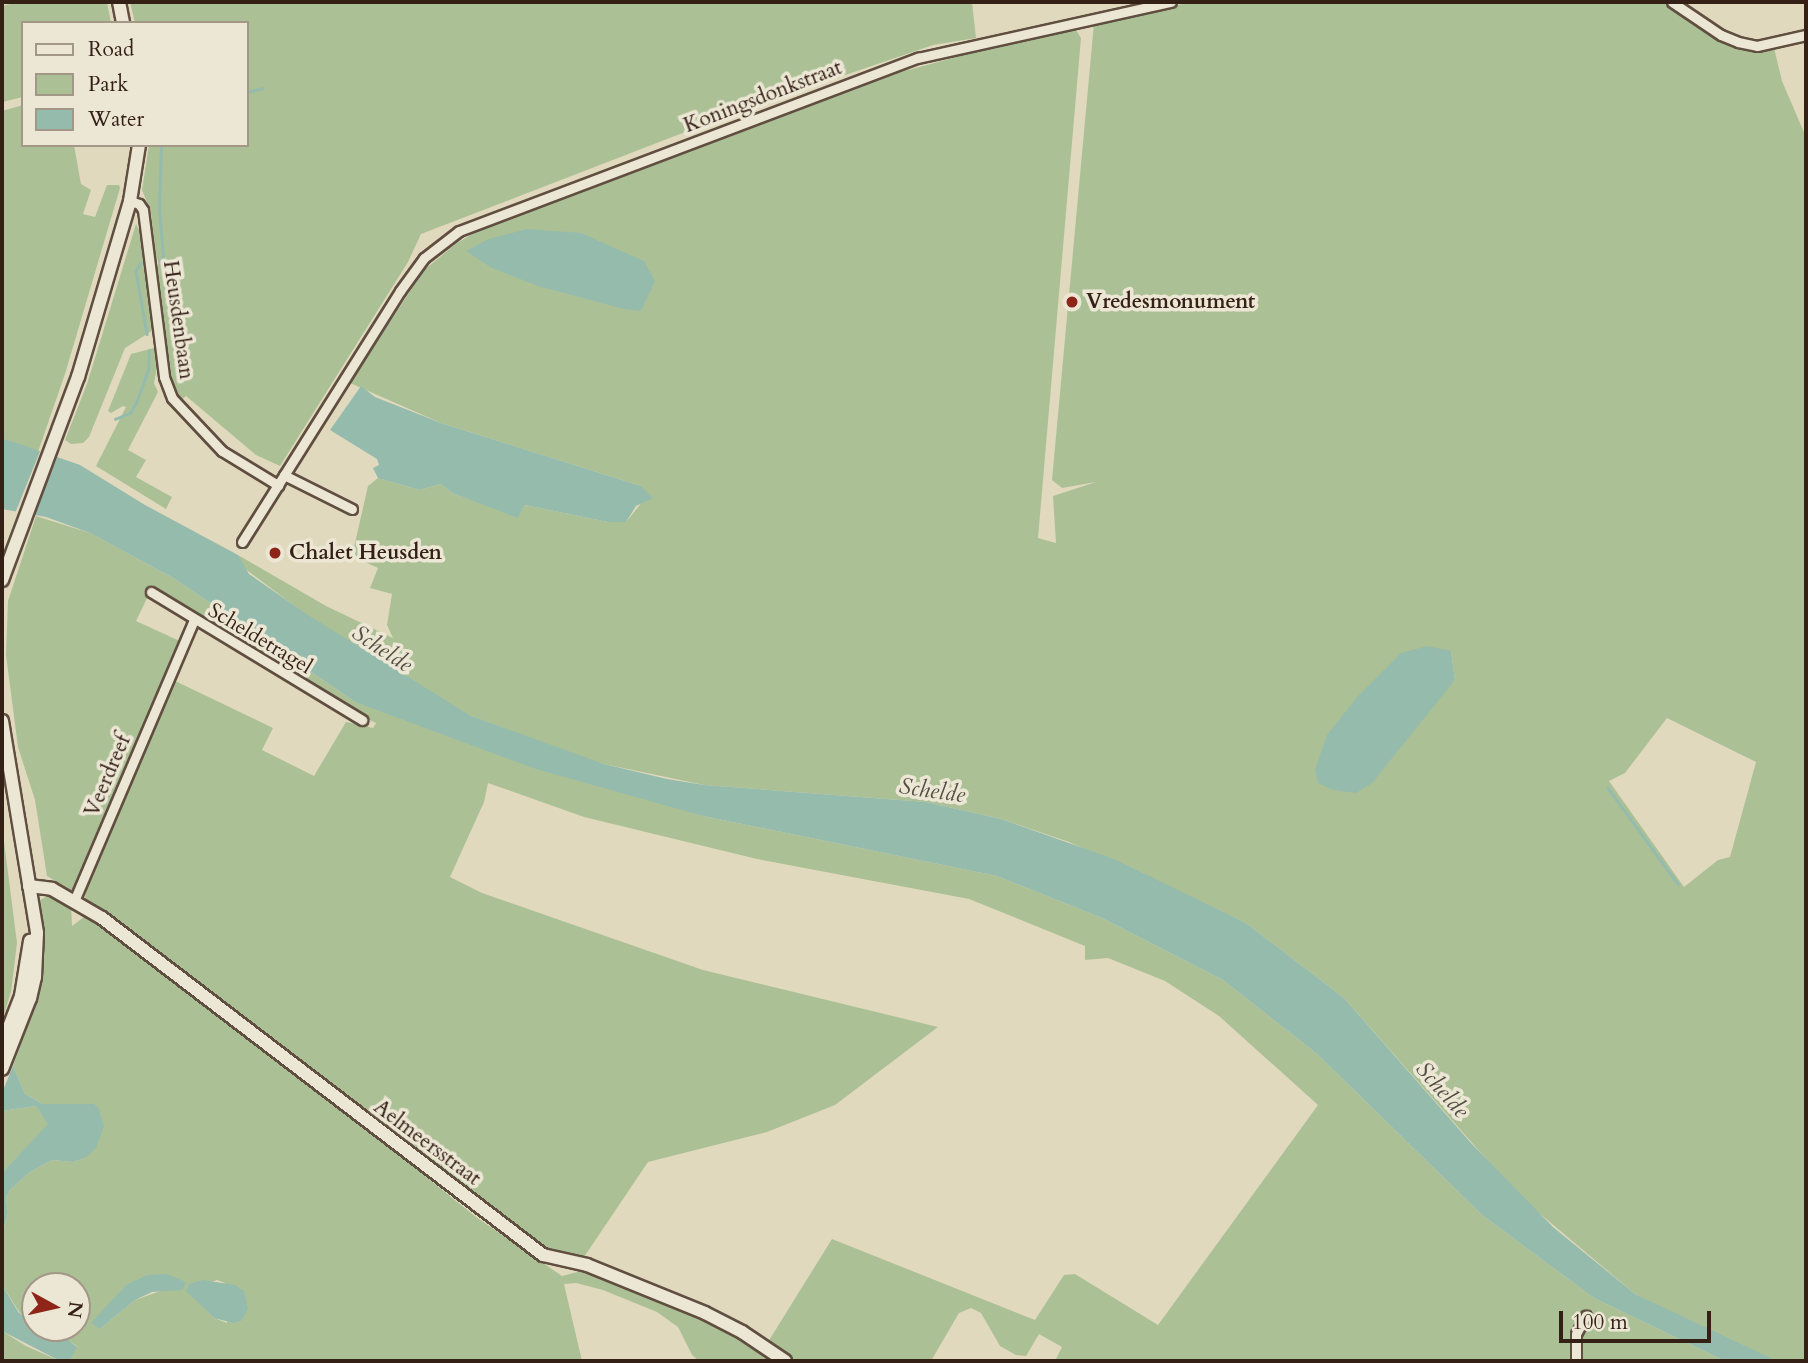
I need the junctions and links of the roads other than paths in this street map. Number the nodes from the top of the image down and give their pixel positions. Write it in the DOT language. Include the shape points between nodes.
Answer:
graph roads {
  1 [pos="119,2"];
  2 [pos="1171,2"];
  3 [pos="1672,2"];
  4 [pos="123,21"];
  5 [pos="1806,35"];
  6 [pos="139,147"];
  7 [pos="130,201"];
  8 [pos="284,475"];
  9 [pos="278,485"];
  10 [pos="352,509"];
  11 [pos="242,542"];
  12 [pos="2,580"];
  13 [pos="151,592"];
  14 [pos="194,619"];
  15 [pos="362,720"];
  16 [pos="2,721"];
  17 [pos="29,886"];
  18 [pos="75,901"];
  19 [pos="32,908"];
  20 [pos="2,1045"];
  21 [pos="2,1069"];
  22 [pos="1586,1315"];
  23 [pos="785,1361"];
  24 [pos="1576,1361"];
  1 -- 4 [label="main road"];
  2 -- 8 [label="street, Koningsdonkstraat" via="918,58 469,227 424,258"];
  3 -- 5 [label="street" via="1738,42 1757,46"];
  6 -- 7 [label="main road"];
  7 -- 9 [label="street, Heusdenbaan" via="143,210 164,377 172,398 222,451"];
  7 -- 12 [label="main road" via="78,377"];
  8 -- 9 [label="street"];
  8 -- 10 [label="street"];
  9 -- 11 [label="street"];
  13 -- 14 [label="street, Scheldetragel"];
  14 -- 15 [label="street, Scheldetragel"];
  14 -- 18 [label="street, Veerdreef"];
  16 -- 17 [label="main road"];
  17 -- 18 [label="main road" via="46,886"];
  17 -- 19 [label="main road"];
  18 -- 23 [label="main road, Aelmeersstraat" via="532,1248 705,1313"];
  19 -- 20 [label="main road" via="26,976"];
  19 -- 21 [label="main road" via="37,933 35,977"];
  22 -- 24 [label="street" via="1576,1334"];
}
